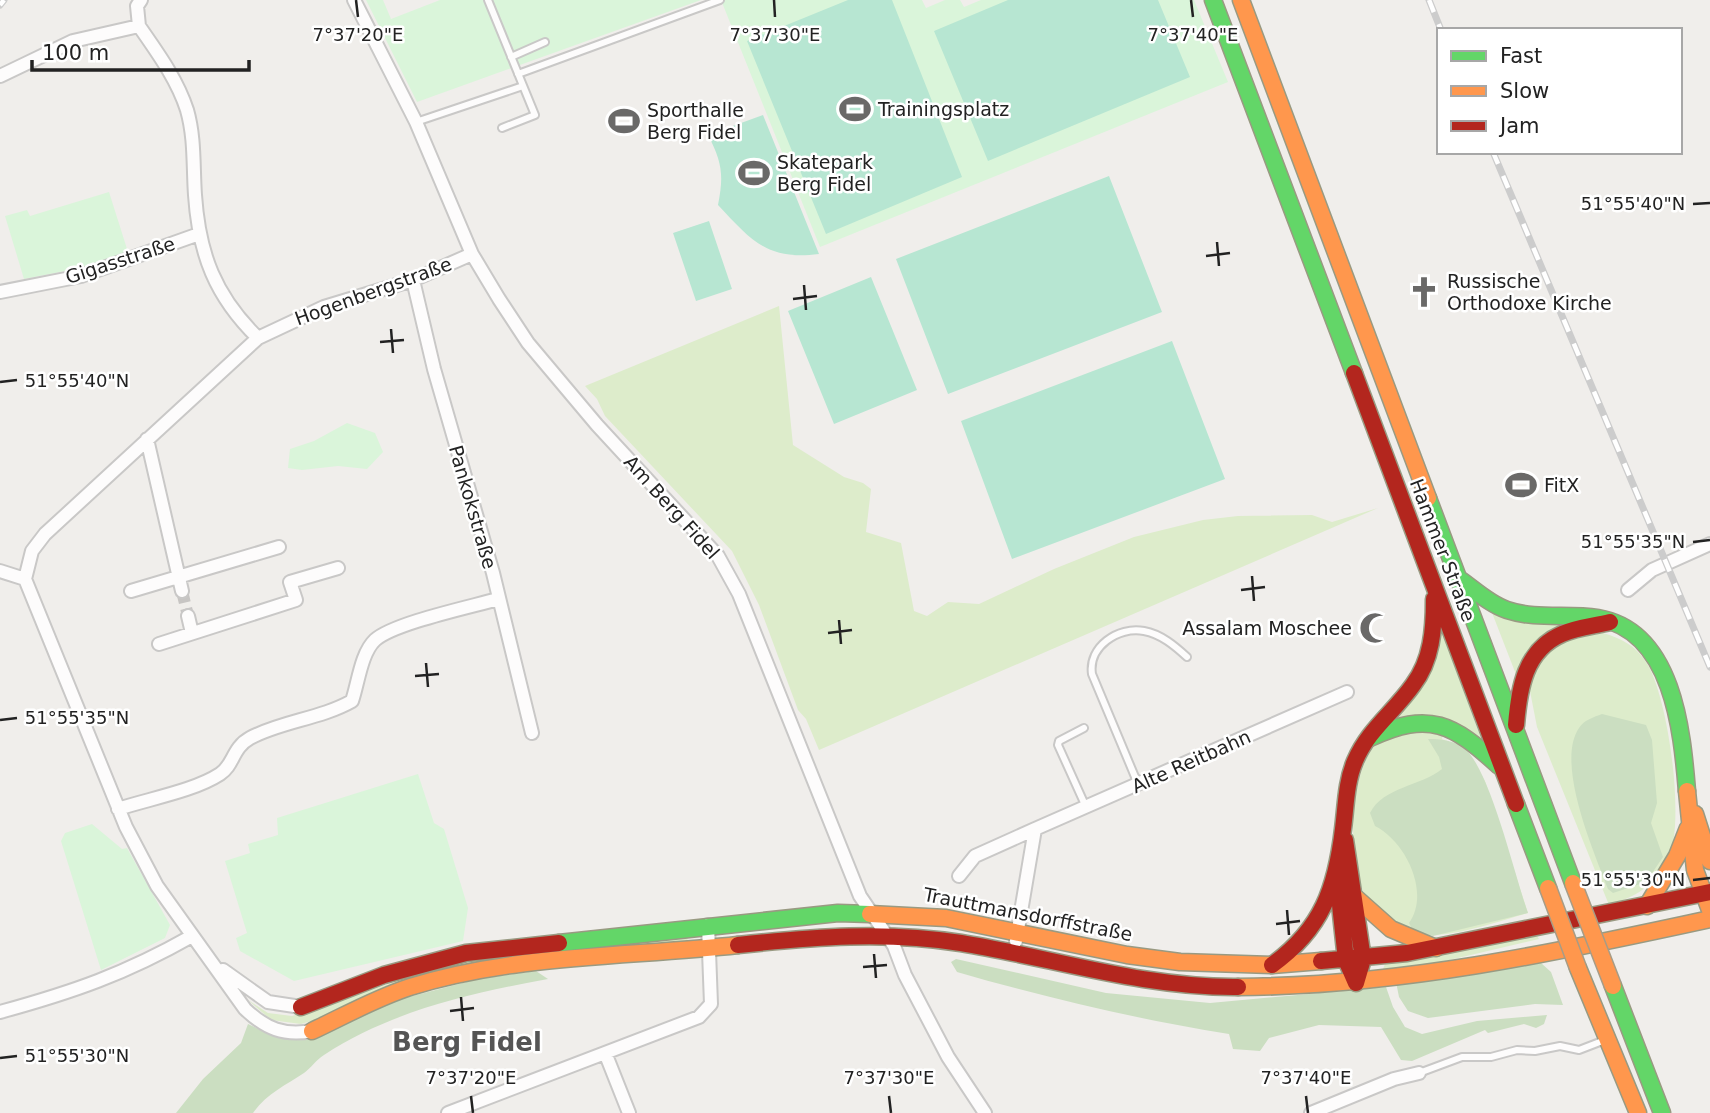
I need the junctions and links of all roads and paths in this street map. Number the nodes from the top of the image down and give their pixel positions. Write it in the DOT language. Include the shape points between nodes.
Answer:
graph roads {
  1 [pos="141,0"];
  2 [pos="354,0"];
  3 [pos="488,0"];
  4 [pos="720,0"];
  5 [pos="1213,0"];
  6 [pos="1241,0"];
  7 [pos="139,26"];
  8 [pos="545,42"];
  9 [pos="511,57"];
  10 [pos="518,74"];
  11 [pos="0,76"];
  12 [pos="523,86"];
  13 [pos="416,122"];
  14 [pos="502,128"];
  15 [pos="199,234"];
  16 [pos="472,254"];
  17 [pos="413,280"];
  18 [pos="0,292"];
  19 [pos="258,338"];
  20 [pos="148,439"];
  21 [pos="1710,544"];
  22 [pos="279,547"];
  23 [pos="338,568"];
  24 [pos="0,571"];
  25 [pos="179,576"];
  26 [pos="1458,578"];
  27 [pos="26,579"];
  28 [pos="1435,587"];
  29 [pos="1628,590"];
  30 [pos="131,591"];
  31 [pos="182,591"];
  32 [pos="498,599"];
  33 [pos="188,616"];
  34 [pos="1611,621"];
  35 [pos="192,633"];
  36 [pos="159,644"];
  37 [pos="1187,657"];
  38 [pos="1347,692"];
  39 [pos="1084,728"];
  40 [pos="1515,730"];
  41 [pos="532,733"];
  42 [pos="1366,741"];
  43 [pos="1503,769"];
  44 [pos="1138,784"];
  45 [pos="1086,807"];
  46 [pos="118,809"];
  47 [pos="1035,829"];
  48 [pos="1343,829"];
  49 [pos="1700,831"];
  50 [pos="1710,861"];
  51 [pos="1336,865"];
  52 [pos="959,876"];
  53 [pos="1705,893"];
  54 [pos="1355,897"];
  55 [pos="1647,906"];
  56 [pos="1710,910"];
  57 [pos="870,912"];
  58 [pos="1710,919"];
  59 [pos="708,925"];
  60 [pos="1018,932"];
  61 [pos="886,935"];
  62 [pos="192,936"];
  63 [pos="711,947"];
  64 [pos="1436,948"];
  65 [pos="1013,954"];
  66 [pos="1363,959"];
  67 [pos="1346,960"];
  68 [pos="214,964"];
  69 [pos="1272,965"];
  70 [pos="1356,983"];
  71 [pos="301,1007"];
  72 [pos="0,1012"];
  73 [pos="312,1031"];
  74 [pos="1605,1040"];
  75 [pos="606,1055"];
  76 [pos="1419,1073"];
  77 [pos="449,1113"];
  78 [pos="629,1113"];
  79 [pos="985,1113"];
  80 [pos="1311,1113"];
  81 [pos="1638,1113"];
  82 [pos="1662,1113"];
  1 -- 7 [label="street" via="137,6"];
  2 -- 13 [label="street, Am Berg Fidel"];
  3 -- 9 [label="lane"];
  4 -- 10 [label="lane"];
  5 -- 28 [label="main road, Hammer Straße"];
  6 -- 26 [label="main road, Hammer Straße"];
  7 -- 11 [label="street" via="73,41"];
  7 -- 15 [label="street" via="167,67 187,109"];
  8 -- 9 [label="lane"];
  9 -- 10 [label="lane"];
  10 -- 12 [label="lane"];
  12 -- 13 [label="lane"];
  12 -- 14 [label="lane" via="535,115"];
  13 -- 16 [label="street, Am Berg Fidel"];
  15 -- 18 [label="street, Gigasstraße" via="82,276"];
  15 -- 19 [label="street" via="223,298"];
  16 -- 17 [label="street, Hogenbergstraße"];
  16 -- 57 [label="street, Am Berg Fidel" via="528,343 718,556 752,620"];
  17 -- 19 [label="street, Hogenbergstraße" via="324,307"];
  17 -- 32 [label="street, Pankokstraße" via="433,369"];
  19 -- 20 [label="street, Hogenbergstraße"];
  20 -- 25 [label="street"];
  20 -- 27 [label="street, Hogenbergstraße" via="45,534 32,551"];
  21 -- 29 [label="street" via="1652,570"];
  22 -- 25 [label="street"];
  23 -- 35 [label="street" via="290,582 296,600"];
  24 -- 27 [label="street"];
  25 -- 30 [label="street"];
  25 -- 31 [label="street"];
  26 -- 34 [label="main road" via="1505,609 1546,616 1583,614"];
  26 -- 40 [label="main road, Hammer Straße"];
  27 -- 46 [label="street"];
  28 -- 42 [label="main road" via="1433,635 1426,658 1414,684 1385,713"];
  28 -- 43 [label="main road, Hammer Straße"];
  32 -- 41 [label="street, Pankokstraße"];
  32 -- 46 [label="street" via="390,631 374,641 352,701 252,737 235,748 223,772 206,781"];
  33 -- 35 [label="street"];
  34 -- 40 [label="main road" via="1563,634 1538,649 1522,676"];
  34 -- 49 [label="main road" via="1645,644 1667,681 1688,797"];
  35 -- 36 [label="street"];
  37 -- 44 [label="lane" via="1157,635 1141,630 1116,636 1094,652 1092,674"];
  38 -- 44 [label="street, Alte Reitbahn"];
  39 -- 45 [label="lane" via="1058,745"];
  40 -- 82 [label="main road, Hammer Straße, bridge"];
  42 -- 43 [label="main road" via="1410,721 1443,722"];
  42 -- 48 [label="main road" via="1349,776"];
  43 -- 74 [label="main road, Hammer Straße, bridge"];
  44 -- 45 [label="street, Alte Reitbahn"];
  45 -- 47 [label="street, Alte Reitbahn"];
  46 -- 62 [label="street" via="157,886"];
  47 -- 52 [label="street, Alte Reitbahn" via="975,856"];
  47 -- 60 [label="street"];
  48 -- 51 [label="main road"];
  48 -- 54 [label="main road"];
  49 -- 50 [label="main road"];
  49 -- 53 [label="main road"];
  49 -- 55 [label="main road" via="1677,856"];
  51 -- 67 [label="main road"];
  51 -- 69 [label="main road" via="1318,923 1305,942"];
  53 -- 55 [label="main road, Trauttmansdorffstraße"];
  53 -- 56 [label="main road"];
  54 -- 64 [label="main road" via="1387,929"];
  54 -- 66 [label="main road"];
  55 -- 64 [label="main road, Trauttmansdorffstraße"];
  57 -- 59 [label="main road, Trauttmansdorffstraße"];
  57 -- 60 [label="main road, Trauttmansdorffstraße" via="946,918"];
  57 -- 61 [label="street, Am Berg Fidel"];
  58 -- 70 [label="main road" via="1537,954"];
  59 -- 63 [label="street"];
  59 -- 71 [label="main road, Trauttmansdorffstraße" via="466,953 384,975"];
  60 -- 65 [label="street"];
  60 -- 69 [label="main road, Trauttmansdorffstraße" via="1153,959"];
  61 -- 63 [label="main road" via="801,937"];
  61 -- 65 [label="main road"];
  61 -- 79 [label="street, Am Berg Fidel" via="948,1057"];
  62 -- 68 [label="street"];
  62 -- 72 [label="street" via="94,984"];
  63 -- 73 [label="main road" via="534,963 448,977 379,999"];
  63 -- 75 [label="street" via="706,1011"];
  64 -- 66 [label="main road, Trauttmansdorffstraße"];
  65 -- 70 [label="main road" via="1111,975 1195,986"];
  66 -- 67 [label="main road, Trauttmansdorffstraße"];
  66 -- 70 [label="main road"];
  67 -- 69 [label="main road, Trauttmansdorffstraße"];
  67 -- 70 [label="main road"];
  68 -- 71 [label="street" via="268,1002"];
  68 -- 73 [label="street" via="258,1021 289,1034"];
  74 -- 76 [label="lane" via="1579,1050 1560,1046 1462,1057"];
  74 -- 81 [label="main road, Hammer Straße"];
  75 -- 77 [label="street"];
  75 -- 78 [label="street"];
  76 -- 80 [label="street"];
}
